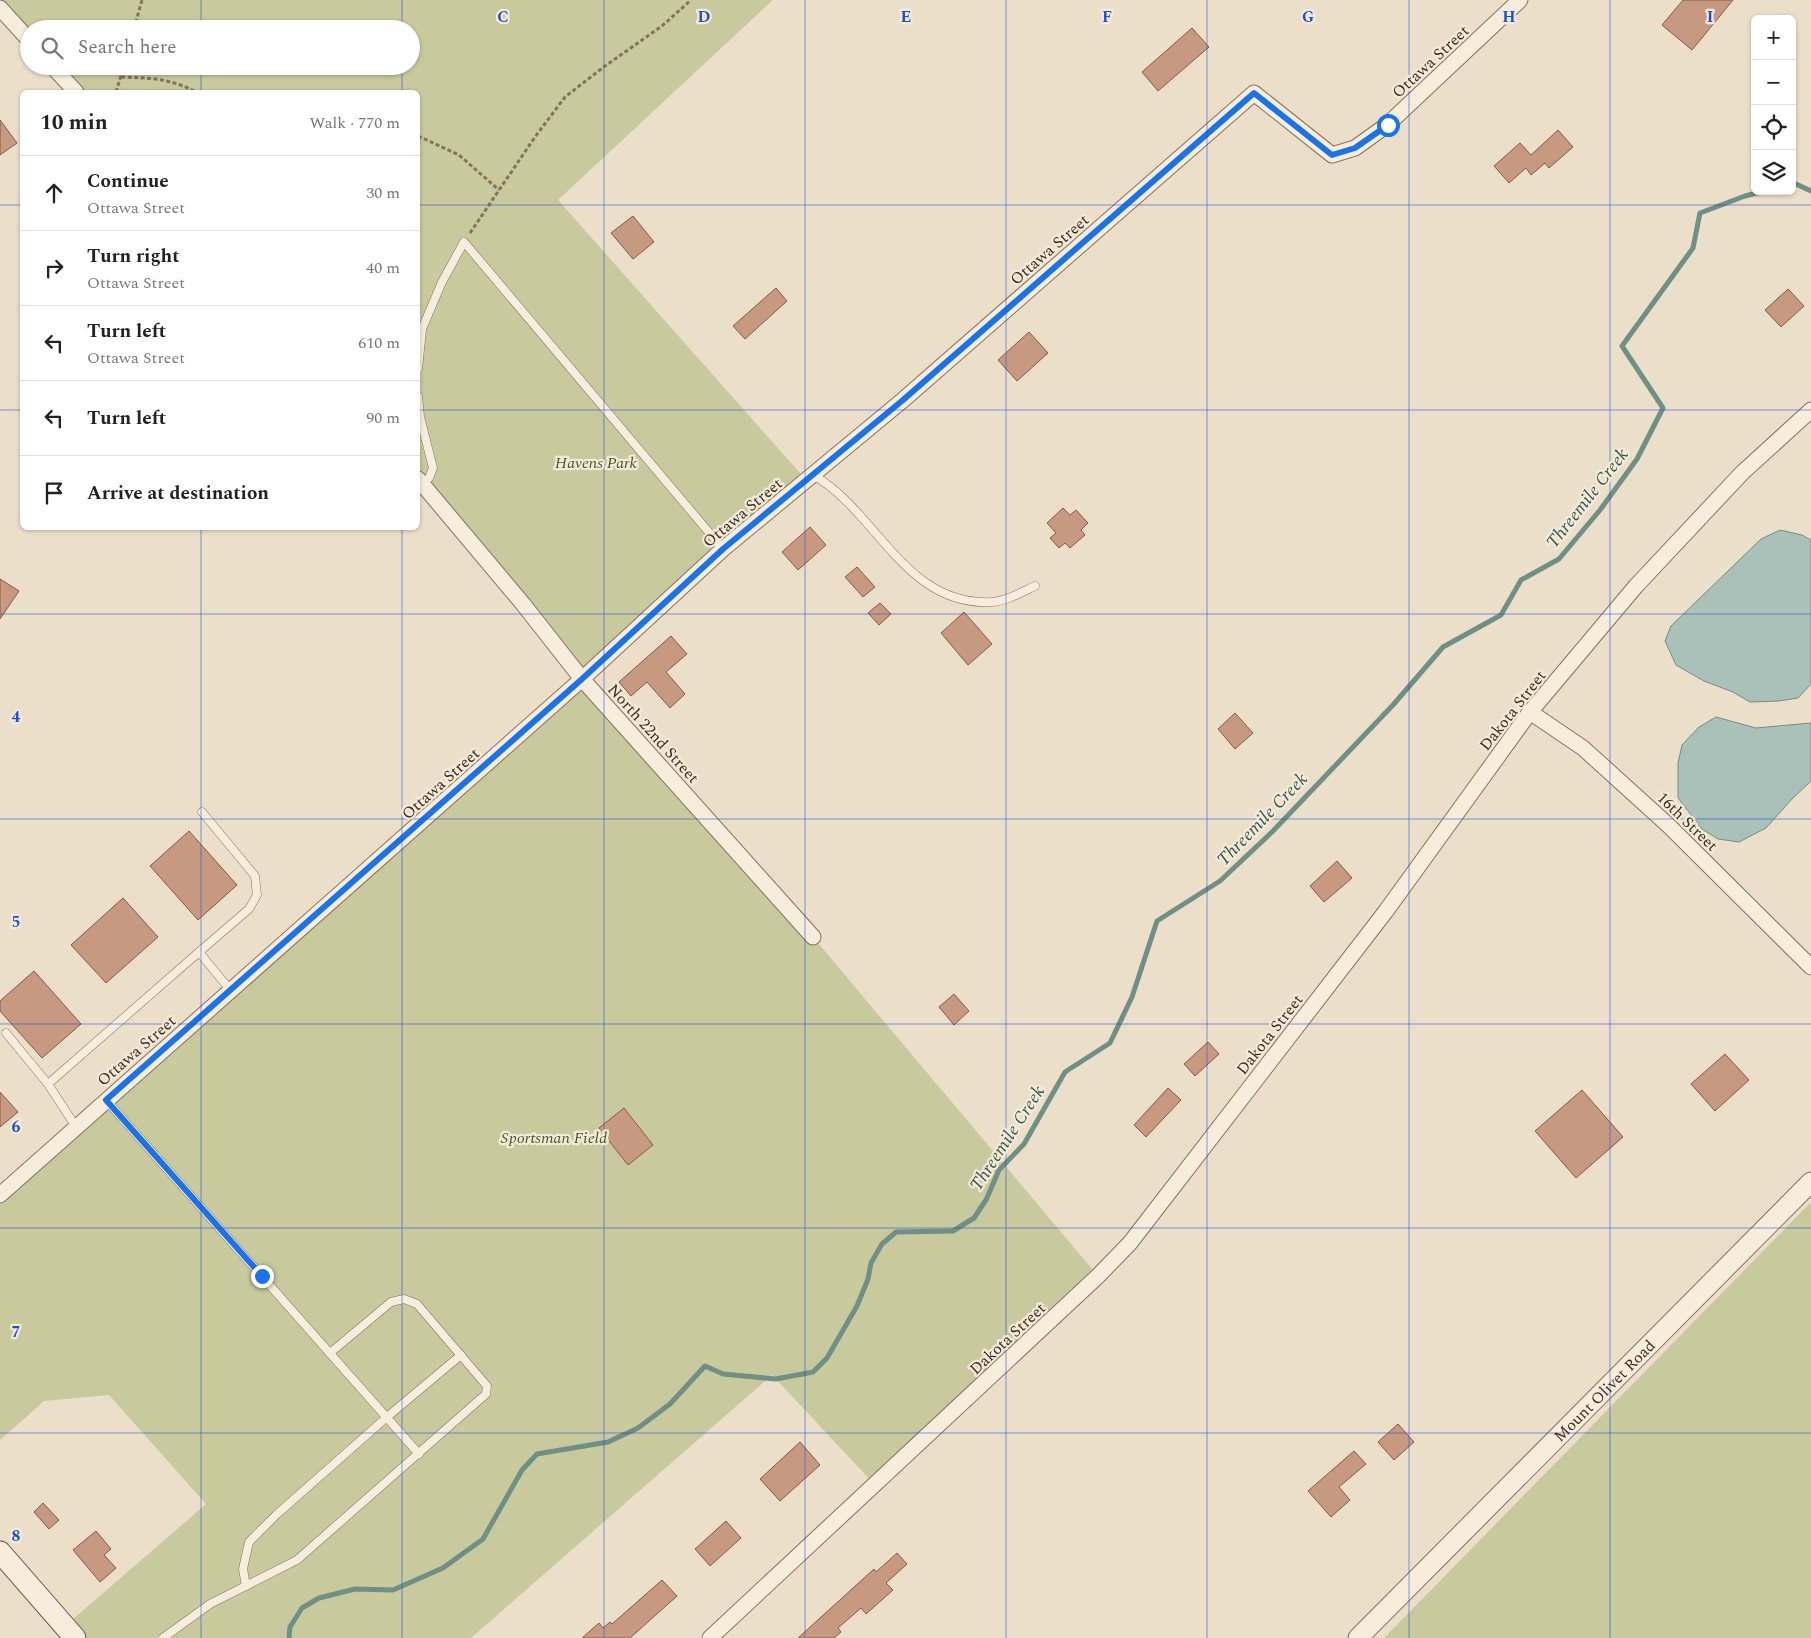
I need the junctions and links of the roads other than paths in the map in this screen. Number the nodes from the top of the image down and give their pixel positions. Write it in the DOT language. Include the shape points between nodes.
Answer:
graph roads {
  1 [pos="1520,0"];
  2 [pos="0,8"];
  3 [pos="20,30"];
  4 [pos="60,75"];
  5 [pos="74,90"];
  6 [pos="420,349"];
  7 [pos="1811,410"];
  8 [pos="420,417"];
  9 [pos="813,475"];
  10 [pos="420,481"];
  11 [pos="723,549"];
  12 [pos="1035,586"];
  13 [pos="582,679"];
  14 [pos="1530,712"];
  15 [pos="202,812"];
  16 [pos="813,936"];
  17 [pos="199,952"];
  18 [pos="1811,967"];
  19 [pos="231,990"];
  20 [pos="6,1033"];
  21 [pos="48,1084"];
  22 [pos="106,1100"];
  23 [pos="76,1127"];
  24 [pos="1811,1182"];
  25 [pos="0,1195"];
  26 [pos="330,1353"];
  27 [pos="461,1355"];
  28 [pos="386,1418"];
  29 [pos="419,1454"];
  30 [pos="0,1552"];
  31 [pos="246,1586"];
  32 [pos="75,1638"];
  33 [pos="163,1638"];
  34 [pos="710,1638"];
  35 [pos="1358,1638"];
  1 -- 9 [label="street, Ottawa Street" via="1388,125 1355,148 1332,155 1254,93"];
  2 -- 3 [label="street"];
  4 -- 5 [label="street"];
  6 -- 11 [label="lane" via="422,329 464,242"];
  7 -- 14 [label="street, Dakota Street" via="1742,473 1636,586"];
  8 -- 10 [label="lane" via="433,468 428,478"];
  9 -- 11 [label="street, Ottawa Street"];
  9 -- 12 [label="lane" via="839,493 909,570 938,589 969,600 992,602"];
  10 -- 13 [label="street, North 22nd Street" via="524,604"];
  11 -- 13 [label="street, Ottawa Street"];
  13 -- 16 [label="street, North 22nd Street"];
  13 -- 19 [label="street, Ottawa Street"];
  14 -- 18 [label="street, 16th Street" via="1583,748 1668,825"];
  14 -- 34 [label="street, Dakota Street" via="1380,919 1130,1243"];
  15 -- 17 [label="lane" via="254,876 258,895 250,910"];
  17 -- 19 [label="lane"];
  17 -- 21 [label="lane"];
  19 -- 22 [label="street, Ottawa Street"];
  20 -- 21 [label="lane"];
  21 -- 23 [label="lane"];
  22 -- 23 [label="street, Ottawa Street"];
  22 -- 26 [label="lane"];
  23 -- 25 [label="street, Ottawa Street"];
  24 -- 35 [label="street, Mount Olivet Road"];
  26 -- 27 [label="lane" via="391,1302 404,1299 417,1304"];
  26 -- 28 [label="lane"];
  27 -- 28 [label="lane"];
  27 -- 29 [label="lane" via="487,1386 486,1394"];
  28 -- 29 [label="lane"];
  28 -- 31 [label="lane" via="249,1542 242,1569"];
  29 -- 31 [label="lane" via="297,1560"];
  30 -- 32 [label="main road"];
  31 -- 33 [label="lane" via="210,1604"];
}
